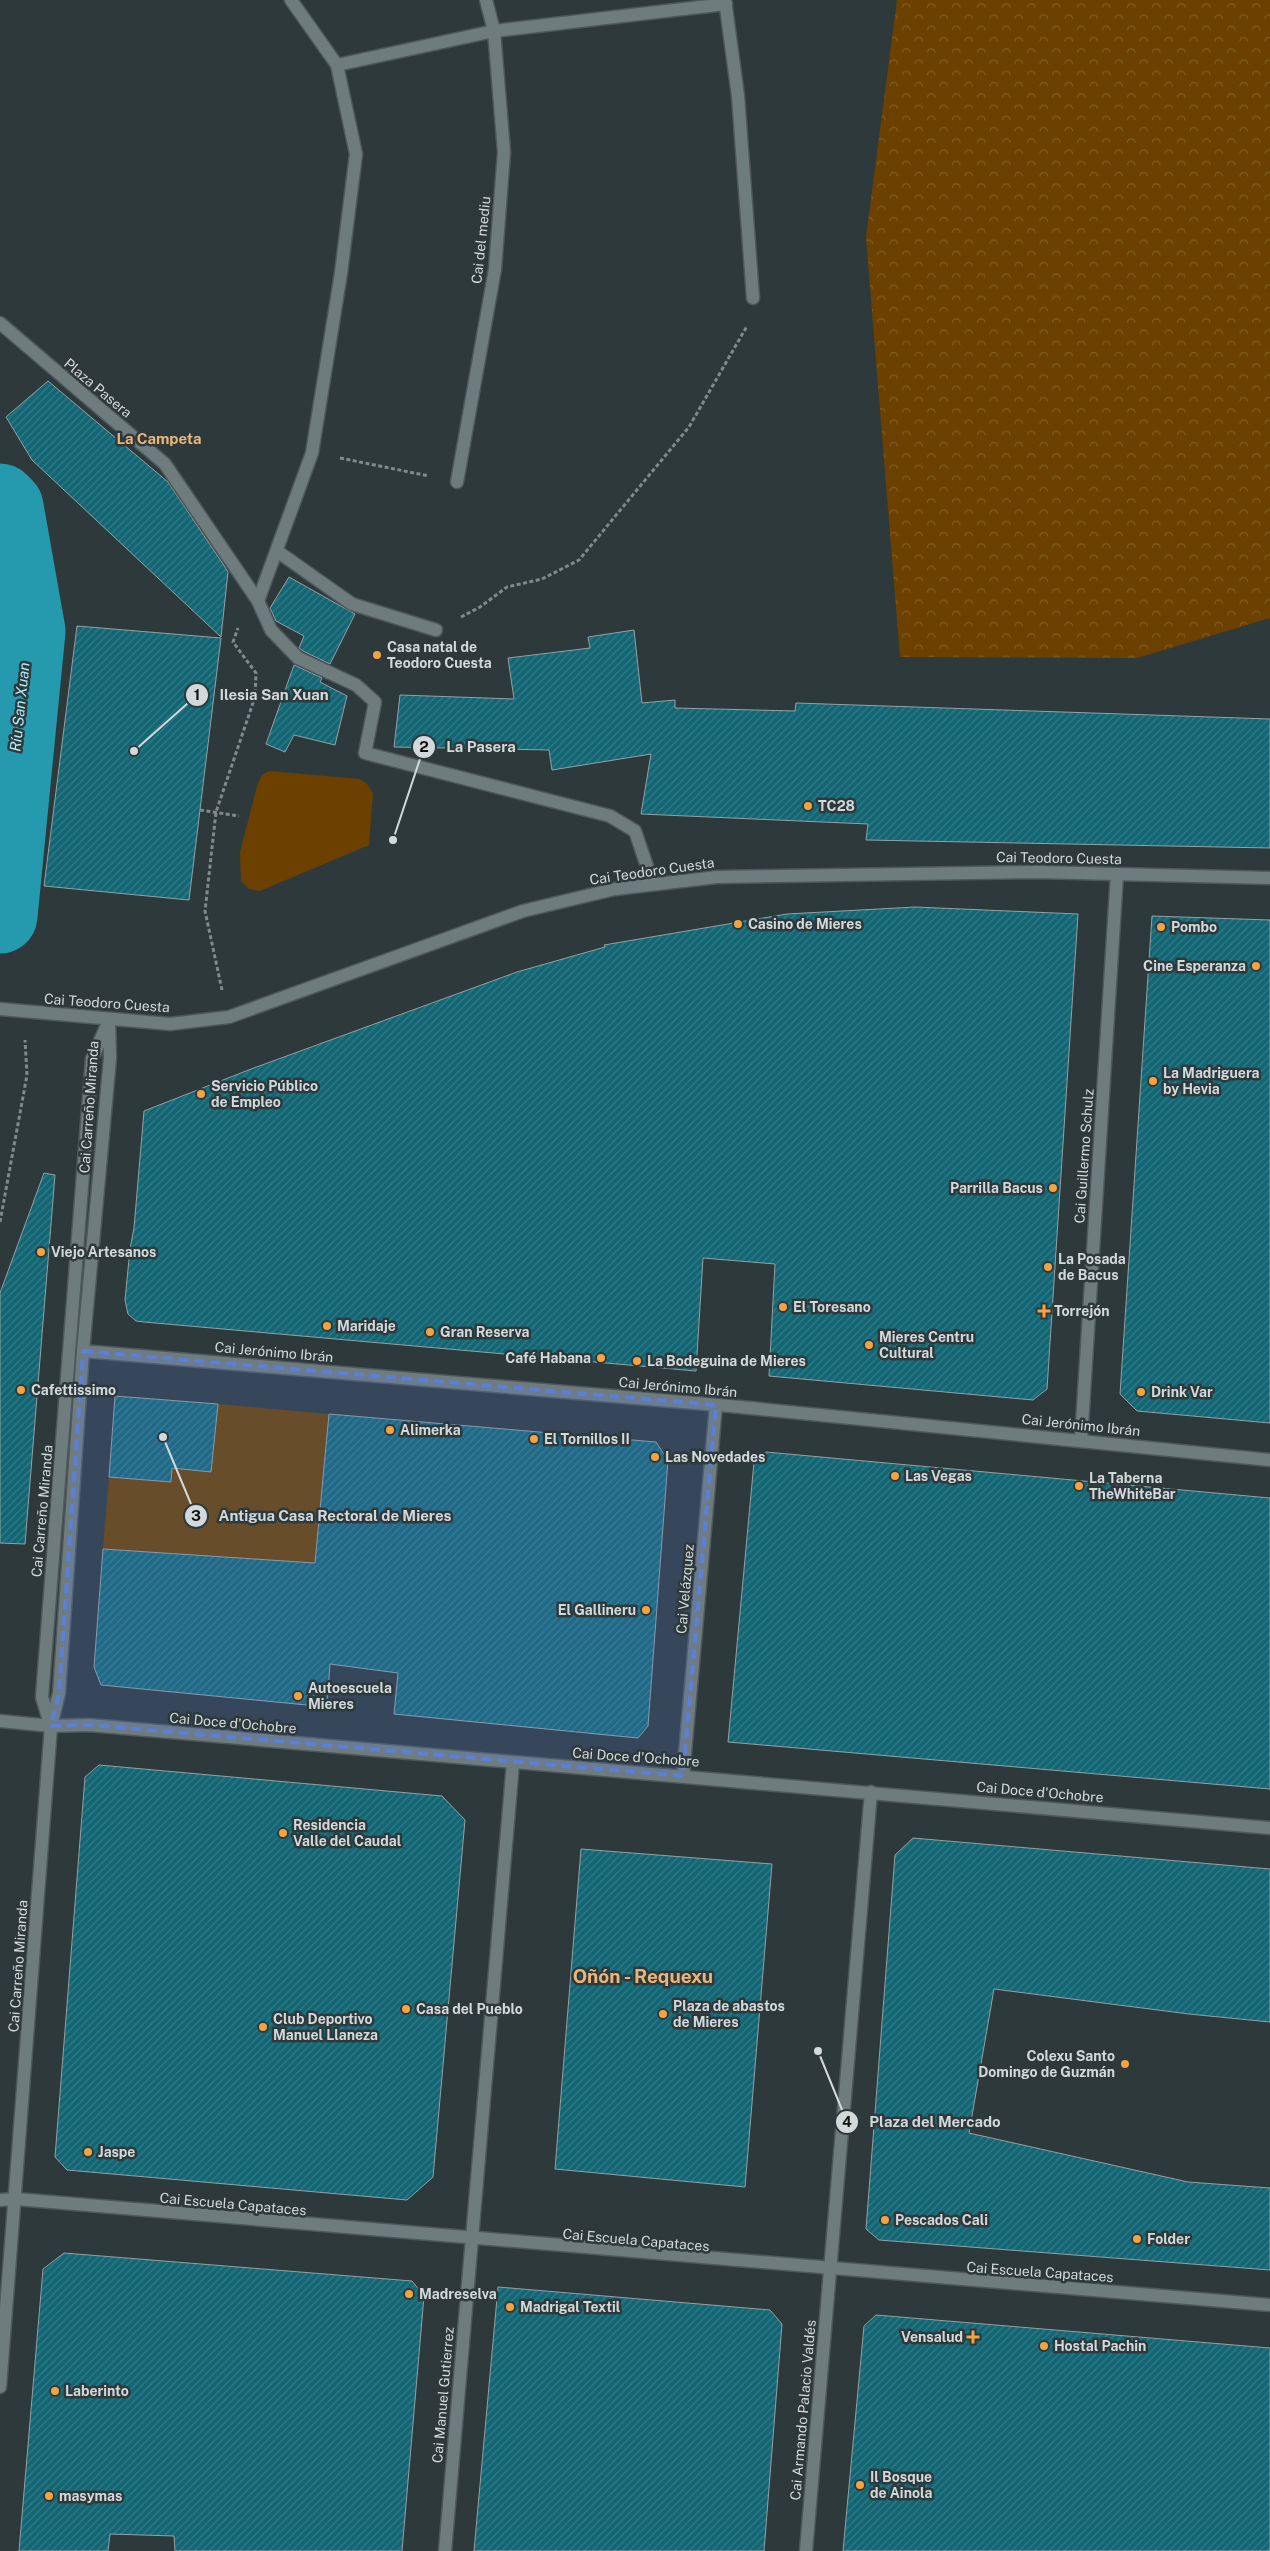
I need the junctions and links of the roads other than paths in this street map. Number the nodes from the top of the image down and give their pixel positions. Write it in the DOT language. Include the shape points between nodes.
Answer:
graph roads {
  1 [pos="291,0"];
  2 [pos="486,0"];
  3 [pos="726,2"];
  4 [pos="494,31"];
  5 [pos="337,65"];
  6 [pos="753,298"];
  7 [pos="0,324"];
  8 [pos="458,482"];
  9 [pos="277,551"];
  10 [pos="258,601"];
  11 [pos="436,630"];
  12 [pos="1117,874"];
  13 [pos="1270,878"];
  14 [pos="653,884"];
  15 [pos="0,1009"];
  16 [pos="109,1020"];
  17 [pos="83,1350"];
  18 [pos="716,1405"];
  19 [pos="1081,1440"];
  20 [pos="1270,1460"];
  21 [pos="0,1721"];
  22 [pos="51,1726"];
  23 [pos="513,1763"];
  24 [pos="683,1776"];
  25 [pos="871,1792"];
  26 [pos="1270,1828"];
  27 [pos="16,2199"];
  28 [pos="0,2200"];
  29 [pos="471,2241"];
  30 [pos="830,2271"];
  31 [pos="1270,2305"];
  32 [pos="0,2387"];
  33 [pos="445,2551"];
  34 [pos="806,2551"];
  1 -- 5 [label="street"];
  2 -- 4 [label="street, Cai del mediu"];
  3 -- 4 [label="street"];
  3 -- 6 [label="street" via="738,96"];
  4 -- 5 [label="street"];
  4 -- 8 [label="street, Cai del mediu" via="504,152 495,269"];
  5 -- 9 [label="street" via="356,154 312,453"];
  7 -- 10 [label="street, Plaza Pasera" via="165,464"];
  9 -- 10 [label="street"];
  9 -- 11 [label="street" via="352,604"];
  10 -- 14 [label="street, Plaza Pasera" via="272,630 298,658 356,685 375,702 365,753 610,816 634,832"];
  12 -- 13 [label="street, Cai Teodoro Cuesta"];
  12 -- 14 [label="street, Cai Teodoro Cuesta" via="774,875"];
  12 -- 19 [label="street, Cai Guillermo Schulz"];
  14 -- 16 [label="street, Cai Teodoro Cuesta" via="615,889 523,911 230,1017 170,1024"];
  15 -- 16 [label="street, Cai Teodoro Cuesta"];
  16 -- 17 [label="street, Cai Carreño Miranda" via="110,1058"];
  16 -- 22 [label="street, Cai Carreño Miranda" via="92,1059 42,1697"];
  17 -- 18 [label="street, Cai Jerónimo Ibrán"];
  17 -- 22 [label="street, Cai Carreño Miranda" via="59,1693"];
  18 -- 19 [label="street, Cai Jerónimo Ibrán"];
  18 -- 24 [label="street, Cai Velázquez"];
  19 -- 20 [label="street, Cai Jerónimo Ibrán"];
  21 -- 22 [label="street, Cai Doce d'Ochobre"];
  22 -- 23 [label="street, Cai Doce d'Ochobre" via="89,1725"];
  22 -- 27 [label="street, Cai Carreño Miranda"];
  23 -- 24 [label="street, Cai Doce d'Ochobre"];
  23 -- 29 [label="street, Cai Manuel Gutierrez"];
  24 -- 25 [label="street, Cai Doce d'Ochobre"];
  25 -- 26 [label="street, Cai Doce d'Ochobre"];
  25 -- 30 [label="street, Cai Armando Palacio Valdés"];
  27 -- 28 [label="street, Cai Escuela Capataces"];
  27 -- 29 [label="street, Cai Escuela Capataces"];
  27 -- 32 [label="street, Cai Carreño Miranda"];
  29 -- 30 [label="street, Cai Escuela Capataces"];
  29 -- 33 [label="street, Cai Manuel Gutierrez"];
  30 -- 31 [label="street, Cai Escuela Capataces"];
  30 -- 34 [label="street, Cai Armando Palacio Valdés"];
}
